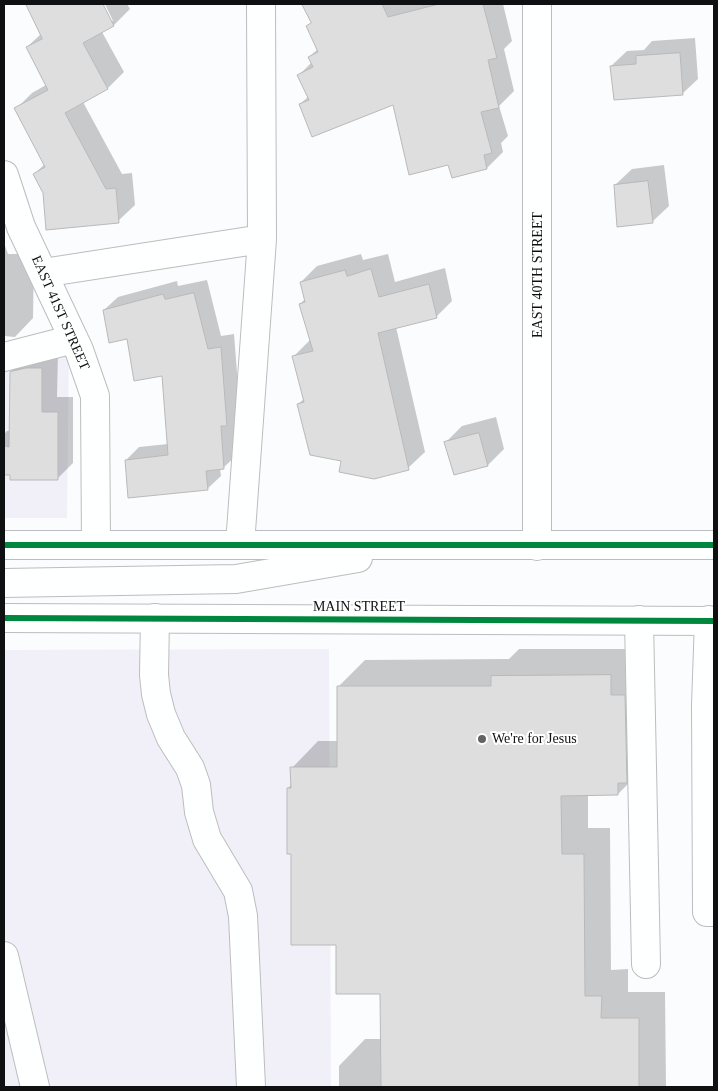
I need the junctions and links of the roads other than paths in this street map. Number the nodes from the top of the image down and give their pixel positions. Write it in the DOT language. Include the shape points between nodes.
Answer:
graph roads {
  1 [pos="261,4"];
  2 [pos="537,4"];
  3 [pos="4,175"];
  4 [pos="262,239"];
  5 [pos="43,273"];
  6 [pos="74,339"];
  7 [pos="4,357"];
  8 [pos="4,545"];
  9 [pos="96,545"];
  10 [pos="240,545"];
  11 [pos="714,545"];
  12 [pos="434,546"];
  13 [pos="537,546"];
  14 [pos="4,583"];
  15 [pos="4,618"];
  16 [pos="155,618"];
  17 [pos="639,620"];
  18 [pos="712,620"];
  19 [pos="710,705"];
  20 [pos="714,912"];
  21 [pos="4,956"];
  22 [pos="646,964"];
  23 [pos="35,1087"];
  24 [pos="251,1087"];
  1 -- 4 [label="main road"];
  2 -- 13 [label="main road, EAST 40TH STREET"];
  3 -- 5 [label="main road, EAST 41ST STREET" via="21,227"];
  4 -- 5 [label="main road"];
  4 -- 10 [label="main road"];
  5 -- 6 [label="main road, EAST 41ST STREET"];
  6 -- 7 [label="main road"];
  6 -- 9 [label="main road, EAST 41ST STREET" via="95,396"];
  8 -- 9 [label="main road"];
  9 -- 10 [label="main road"];
  10 -- 12 [label="main road"];
  11 -- 13 [label="main road"];
  12 -- 13 [label="main road"];
  12 -- 14 [label="main road" via="236,579"];
  15 -- 16 [label="main road, MAIN STREET"];
  16 -- 17 [label="main road, MAIN STREET"];
  16 -- 24 [label="main road" via="154,675 161,714 171,738 190,768 208,839 238,891 244,916"];
  17 -- 18 [label="main road, MAIN STREET"];
  17 -- 22 [label="main road"];
  18 -- 19 [label="main road"];
  19 -- 20 [label="main road" via="707,912"];
  21 -- 23 [label="main road"];
}
